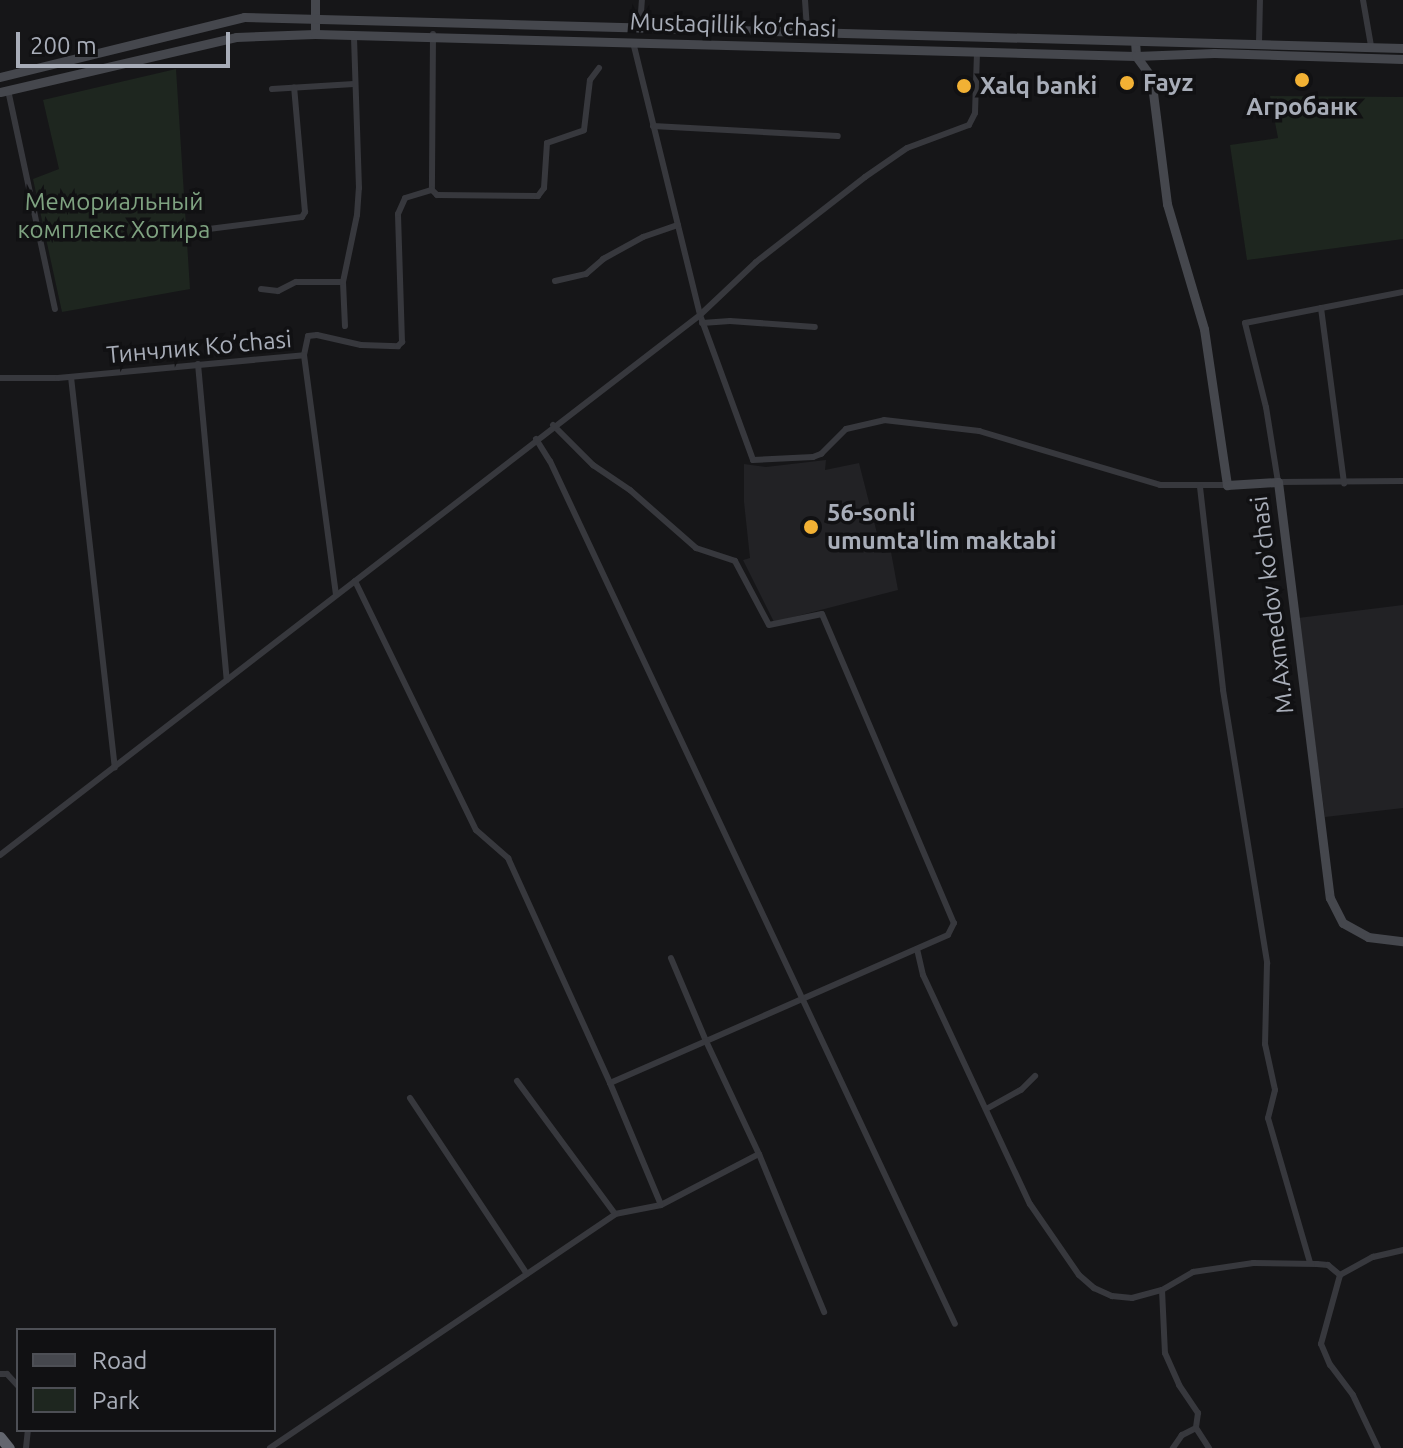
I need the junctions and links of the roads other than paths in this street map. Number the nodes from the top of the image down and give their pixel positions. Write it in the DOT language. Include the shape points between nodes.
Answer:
graph roads {
  1 [pos="315,0"];
  2 [pos="642,0"];
  3 [pos="805,0"];
  4 [pos="1260,0"];
  5 [pos="1363,0"];
  6 [pos="315,17"];
  7 [pos="640,27"];
  8 [pos="807,32"];
  9 [pos="315,34"];
  10 [pos="433,34"];
  11 [pos="354,35"];
  12 [pos="1135,41"];
  13 [pos="633,42"];
  14 [pos="1259,43"];
  15 [pos="1371,46"];
  16 [pos="1403,48"];
  17 [pos="977,52"];
  18 [pos="1136,56"];
  19 [pos="1403,59"];
  20 [pos="599,68"];
  21 [pos="0,77"];
  22 [pos="354,84"];
  23 [pos="294,87"];
  24 [pos="272,89"];
  25 [pos="4,91"];
  26 [pos="653,126"];
  27 [pos="838,136"];
  28 [pos="432,190"];
  29 [pos="678,225"];
  30 [pos="193,231"];
  31 [pos="555,281"];
  32 [pos="343,282"];
  33 [pos="261,289"];
  34 [pos="1403,292"];
  35 [pos="1321,308"];
  36 [pos="55,309"];
  37 [pos="701,319"];
  38 [pos="345,326"];
  39 [pos="815,327"];
  40 [pos="304,355"];
  41 [pos="198,364"];
  42 [pos="71,377"];
  43 [pos="0,378"];
  44 [pos="553,425"];
  45 [pos="536,439"];
  46 [pos="1403,481"];
  47 [pos="1275,482"];
  48 [pos="1344,483"];
  49 [pos="1227,485"];
  50 [pos="1200,487"];
  51 [pos="355,581"];
  52 [pos="336,595"];
  53 [pos="227,680"];
  54 [pos="115,768"];
  55 [pos="0,855"];
  56 [pos="1403,941"];
  57 [pos="917,949"];
  58 [pos="671,958"];
  59 [pos="801,997"];
  60 [pos="706,1041"];
  61 [pos="1035,1076"];
  62 [pos="517,1081"];
  63 [pos="610,1083"];
  64 [pos="410,1098"];
  65 [pos="988,1108"];
  66 [pos="759,1154"];
  67 [pos="661,1205"];
  68 [pos="615,1214"];
  69 [pos="1403,1250"];
  70 [pos="1310,1263"];
  71 [pos="527,1274"];
  72 [pos="1340,1275"];
  73 [pos="1162,1290"];
  74 [pos="824,1312"];
  75 [pos="955,1324"];
  76 [pos="0,1374"];
  77 [pos="16,1384"];
  78 [pos="1196,1428"];
  79 [pos="0,1437"];
  80 [pos="9,1448"];
  81 [pos="270,1448"];
  82 [pos="1173,1448"];
  83 [pos="1209,1448"];
  84 [pos="1378,1448"];
  1 -- 6 [label="main road"];
  2 -- 7 [label="street"];
  3 -- 8 [label="street"];
  4 -- 14 [label="street"];
  5 -- 15 [label="street"];
  6 -- 7 [label="main road, Mustaqillik ko’chasi"];
  6 -- 9 [label="main road"];
  6 -- 21 [label="main road, Mustaqillik ko’chasi" via="244,17"];
  7 -- 8 [label="main road, Mustaqillik ko’chasi"];
  8 -- 12 [label="main road, Mustaqillik ko’chasi"];
  9 -- 11 [label="main road, Mustaqillik ko’chasi"];
  9 -- 25 [label="main road, Mustaqillik ko’chasi" via="236,37"];
  10 -- 11 [label="main road, Mustaqillik ko’chasi"];
  10 -- 13 [label="main road, Mustaqillik ko’chasi"];
  10 -- 28 [label="street"];
  11 -- 22 [label="street"];
  12 -- 14 [label="main road, Mustaqillik ko’chasi"];
  12 -- 18 [label="main road, M.Axmedov ko'chasi"];
  13 -- 17 [label="main road, Mustaqillik ko’chasi"];
  13 -- 26 [label="street"];
  14 -- 15 [label="main road"];
  15 -- 16 [label="main road"];
  17 -- 18 [label="main road, Mustaqillik ko’chasi"];
  17 -- 37 [label="street" via="975,113 969,125 907,148 756,262"];
  18 -- 19 [label="main road, Mustaqillik ko’chasi"];
  18 -- 49 [label="main road, M.Axmedov ko'chasi" via="1151,77 1167,204 1204,329"];
  20 -- 28 [label="street" via="590,80 584,130 547,143 544,188 538,196 456,198"];
  22 -- 23 [label="street"];
  22 -- 32 [label="street" via="357,215"];
  23 -- 24 [label="street"];
  23 -- 30 [label="street" via="302,217"];
  25 -- 36 [label="street"];
  26 -- 27 [label="street"];
  26 -- 29 [label="street"];
  28 -- 40 [label="street" via="405,198 398,214 402,342 361,345 308,336"];
  29 -- 31 [label="street" via="643,237 586,274"];
  29 -- 37 [label="street"];
  32 -- 33 [label="street"];
  32 -- 38 [label="street"];
  34 -- 35 [label="street"];
  35 -- 47 [label="street" via="1245,323 1266,407"];
  35 -- 48 [label="street"];
  37 -- 39 [label="street"];
  37 -- 44 [label="street"];
  37 -- 50 [label="street" via="753,460 813,457 846,429 884,420 979,431 1129,478"];
  40 -- 41 [label="street, Тинчлик Ko’chasi"];
  40 -- 52 [label="street, Тинчлик Ko’chasi"];
  41 -- 42 [label="street, Тинчлик Ko’chasi"];
  41 -- 53 [label="street"];
  42 -- 43 [label="street, Тинчлик Ko’chasi"];
  42 -- 54 [label="street"];
  44 -- 45 [label="street"];
  44 -- 57 [label="street" via="593,465 696,548 735,561 769,625 822,614 954,923 948,935"];
  45 -- 51 [label="street"];
  45 -- 59 [label="street"];
  46 -- 48 [label="street"];
  47 -- 48 [label="street"];
  47 -- 49 [label="main road, M.Axmedov ko'chasi"];
  47 -- 56 [label="main road, M.Axmedov ko'chasi" via="1330,898 1343,923 1368,937"];
  49 -- 50 [label="street"];
  50 -- 70 [label="street" via="1223,690 1267,963 1265,1044 1275,1090 1268,1118"];
  51 -- 52 [label="street"];
  51 -- 63 [label="street" via="476,830 508,858"];
  52 -- 53 [label="street"];
  53 -- 54 [label="street"];
  54 -- 55 [label="street"];
  57 -- 59 [label="street"];
  57 -- 65 [label="street" via="923,975"];
  58 -- 60 [label="street"];
  59 -- 60 [label="street"];
  59 -- 75 [label="street"];
  60 -- 63 [label="street"];
  60 -- 66 [label="street"];
  61 -- 65 [label="street"];
  62 -- 68 [label="street"];
  63 -- 67 [label="street"];
  64 -- 71 [label="street"];
  65 -- 73 [label="street" via="1030,1204 1079,1275 1112,1296 1132,1298"];
  66 -- 67 [label="street"];
  66 -- 74 [label="street"];
  67 -- 68 [label="street"];
  68 -- 71 [label="street"];
  69 -- 72 [label="street" via="1373,1257"];
  70 -- 72 [label="street" via="1328,1265"];
  70 -- 73 [label="street" via="1212,1267"];
  71 -- 81 [label="street"];
  72 -- 84 [label="street" via="1321,1344"];
  73 -- 78 [label="street" via="1165,1353 1196,1409"];
  76 -- 77 [label="street"];
  78 -- 82 [label="street"];
  78 -- 83 [label="street"];
  79 -- 80 [label="highway"];
}
